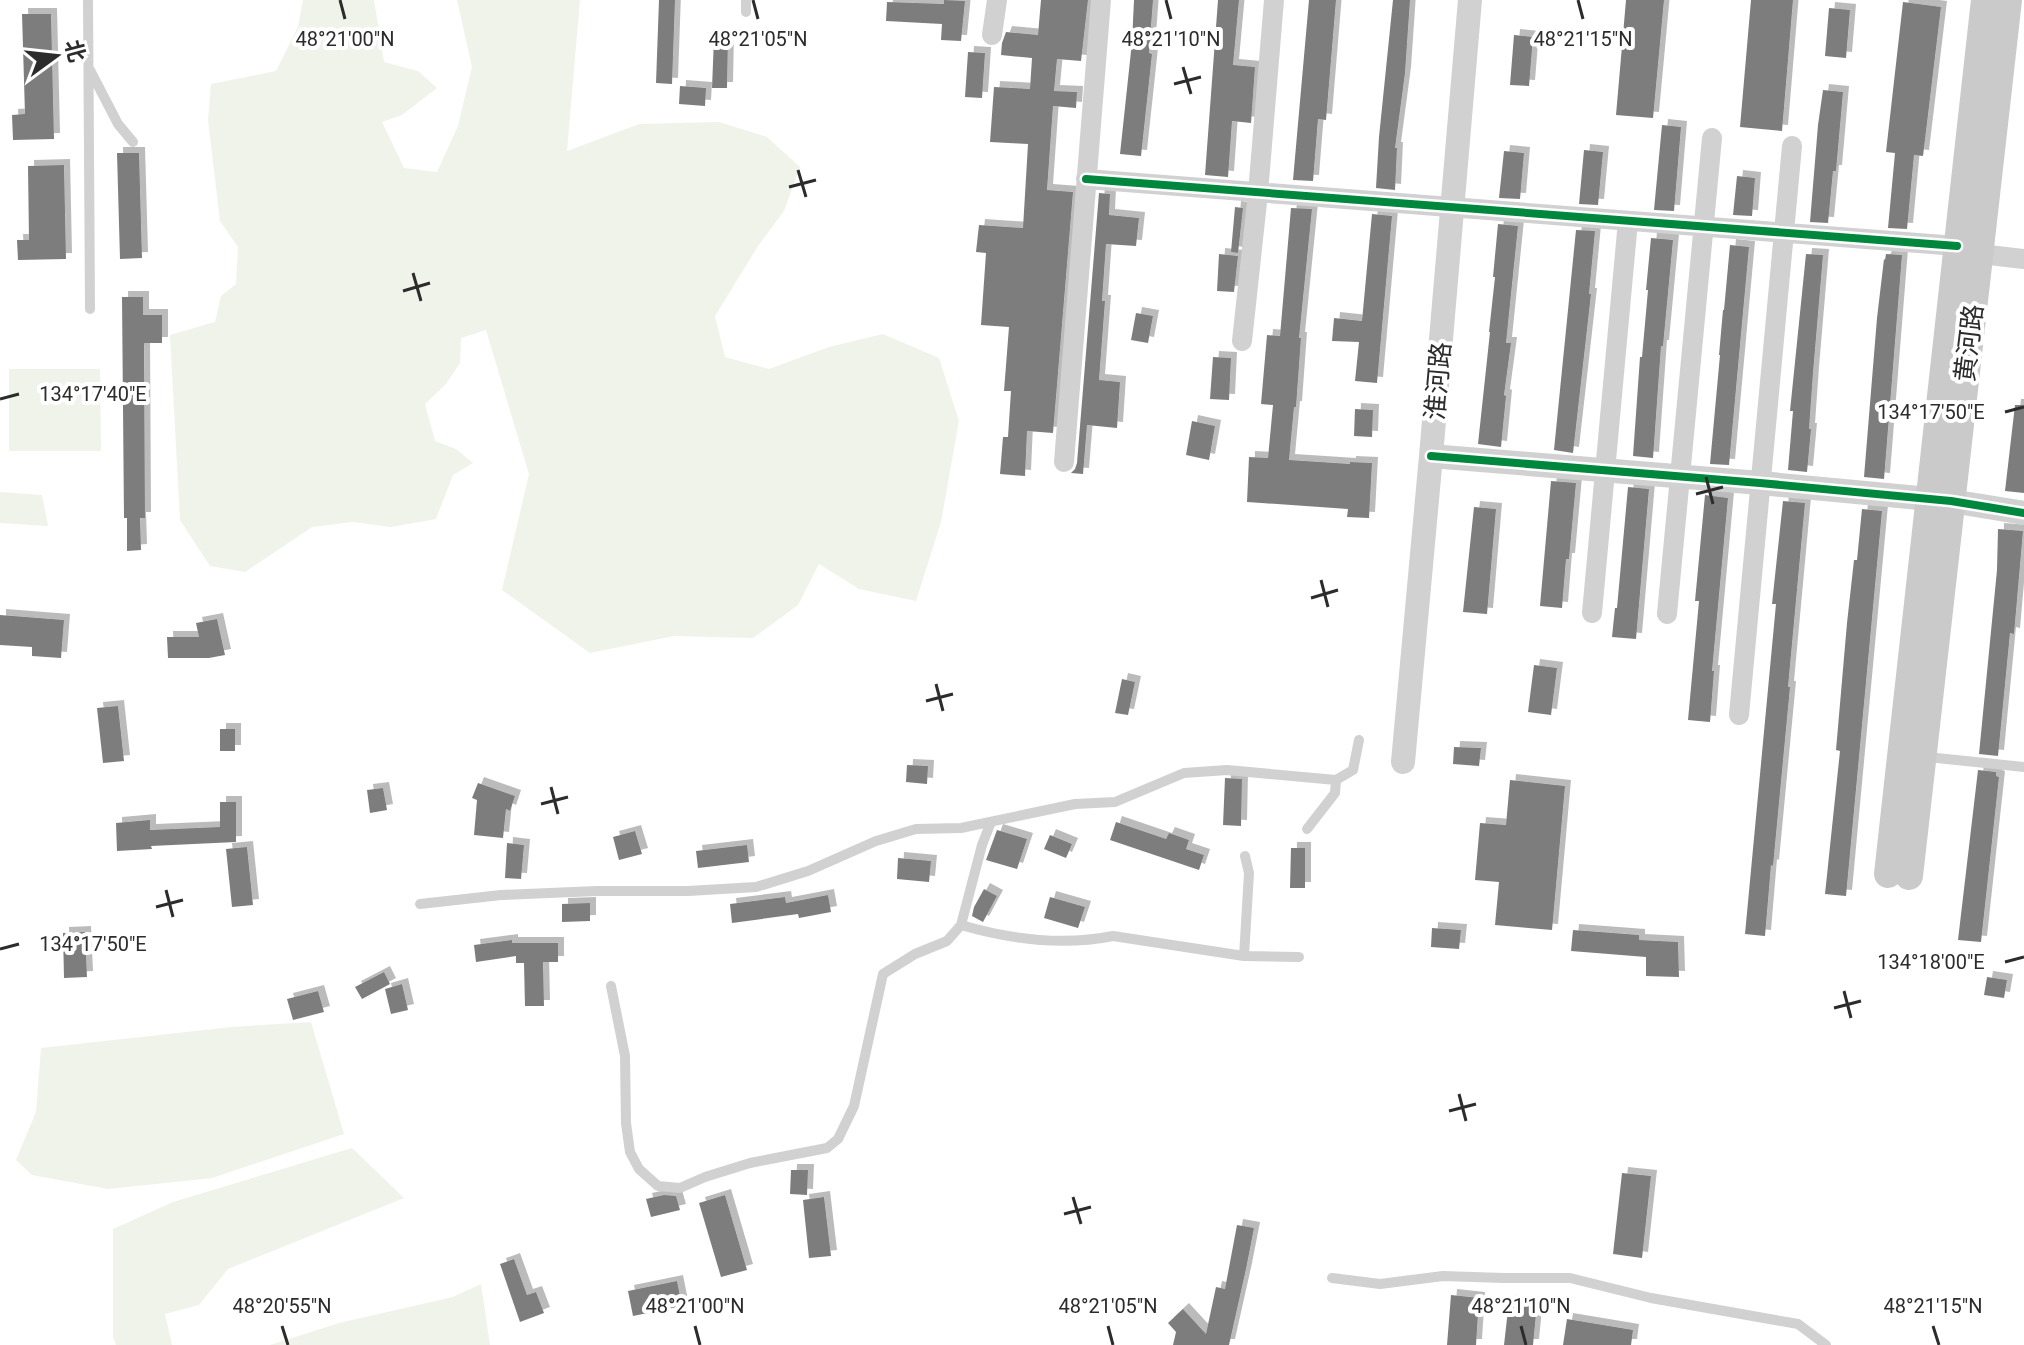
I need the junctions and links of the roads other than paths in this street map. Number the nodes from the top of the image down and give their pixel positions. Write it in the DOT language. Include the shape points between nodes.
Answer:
graph roads {
  1 [pos="88,0"];
  2 [pos="746,0"];
  3 [pos="997,0"];
  4 [pos="1101,0"];
  5 [pos="1274,0"];
  6 [pos="1470,0"];
  7 [pos="1985,0"];
  8 [pos="2008,0"];
  9 [pos="746,12"];
  10 [pos="992,35"];
  11 [pos="89,68"];
  12 [pos="1712,138"];
  13 [pos="133,142"];
  14 [pos="1792,146"];
  15 [pos="1086,179"];
  16 [pos="1258,193"];
  17 [pos="1452,208"];
  18 [pos="1628,221"];
  19 [pos="1704,227"];
  20 [pos="1784,233"];
  21 [pos="1968,250"];
  22 [pos="2024,259"];
  23 [pos="90,309"];
  24 [pos="1242,341"];
  25 [pos="1431,456"];
  26 [pos="1064,462"];
  27 [pos="1605,470"];
  28 [pos="1680,476"];
  29 [pos="1760,483"];
  30 [pos="1940,500"];
  31 [pos="2024,513"];
  32 [pos="1592,613"];
  33 [pos="1667,614"];
  34 [pos="1739,715"];
  35 [pos="1359,740"];
  36 [pos="1923,756"];
  37 [pos="1403,762"];
  38 [pos="2024,767"];
  39 [pos="1336,780"];
  40 [pos="991,822"];
  41 [pos="1307,829"];
  42 [pos="1245,856"];
  43 [pos="420,904"];
  44 [pos="961,925"];
  45 [pos="1244,956"];
  46 [pos="1299,957"];
  47 [pos="611,986"];
  48 [pos="1332,1278"];
  49 [pos="1826,1345"];
  1 -- 11 [label="lane"];
  2 -- 9 [label="lane"];
  3 -- 10 [label="street"];
  4 -- 15 [label="street"];
  5 -- 16 [label="street"];
  6 -- 17 [label="street, 淮河路"];
  7 -- 21 [label="main road, 黄河路"];
  8 -- 21 [label="main road, 黄河路"];
  11 -- 13 [label="lane"];
  11 -- 23 [label="lane"];
  12 -- 19 [label="street"];
  14 -- 20 [label="street"];
  15 -- 16 [label="street"];
  15 -- 26 [label="street"];
  16 -- 17 [label="street"];
  16 -- 24 [label="street"];
  17 -- 18 [label="street"];
  17 -- 25 [label="street, 淮河路"];
  18 -- 19 [label="street"];
  18 -- 27 [label="street"];
  19 -- 20 [label="street"];
  19 -- 28 [label="street"];
  20 -- 21 [label="street"];
  20 -- 29 [label="street"];
  21 -- 22 [label="street"];
  21 -- 30 [label="main road, 黄河路"];
  25 -- 27 [label="street"];
  25 -- 37 [label="street, 淮河路"];
  27 -- 28 [label="street"];
  27 -- 32 [label="street"];
  28 -- 29 [label="street"];
  28 -- 33 [label="street"];
  29 -- 30 [label="street"];
  29 -- 34 [label="street"];
  30 -- 31 [label="street"];
  30 -- 36 [label="main road, 黄河路"];
  30 -- 36 [label="main road, 黄河路" via="1899,875"];
  35 -- 39 [label="lane" via="1353,770"];
  36 -- 38 [label="lane"];
  39 -- 40 [label="lane" via="1227,770 1184,773 1115,802 1075,804"];
  39 -- 41 [label="lane" via="1335,793"];
  40 -- 43 [label="lane" via="916,829 756,887 501,895"];
  40 -- 44 [label="lane"];
  42 -- 45 [label="lane" via="1249,873"];
  44 -- 45 [label="lane" via="997,935 1068,940 1113,936"];
  44 -- 47 [label="lane" via="947,941 883,974 854,1106 838,1139 827,1148 750,1163 680,1188 658,1186 630,1152 625,1056"];
  45 -- 46 [label="lane"];
  48 -- 49 [label="lane" via="1380,1284 1443,1276 1570,1278 1798,1324"];
}
